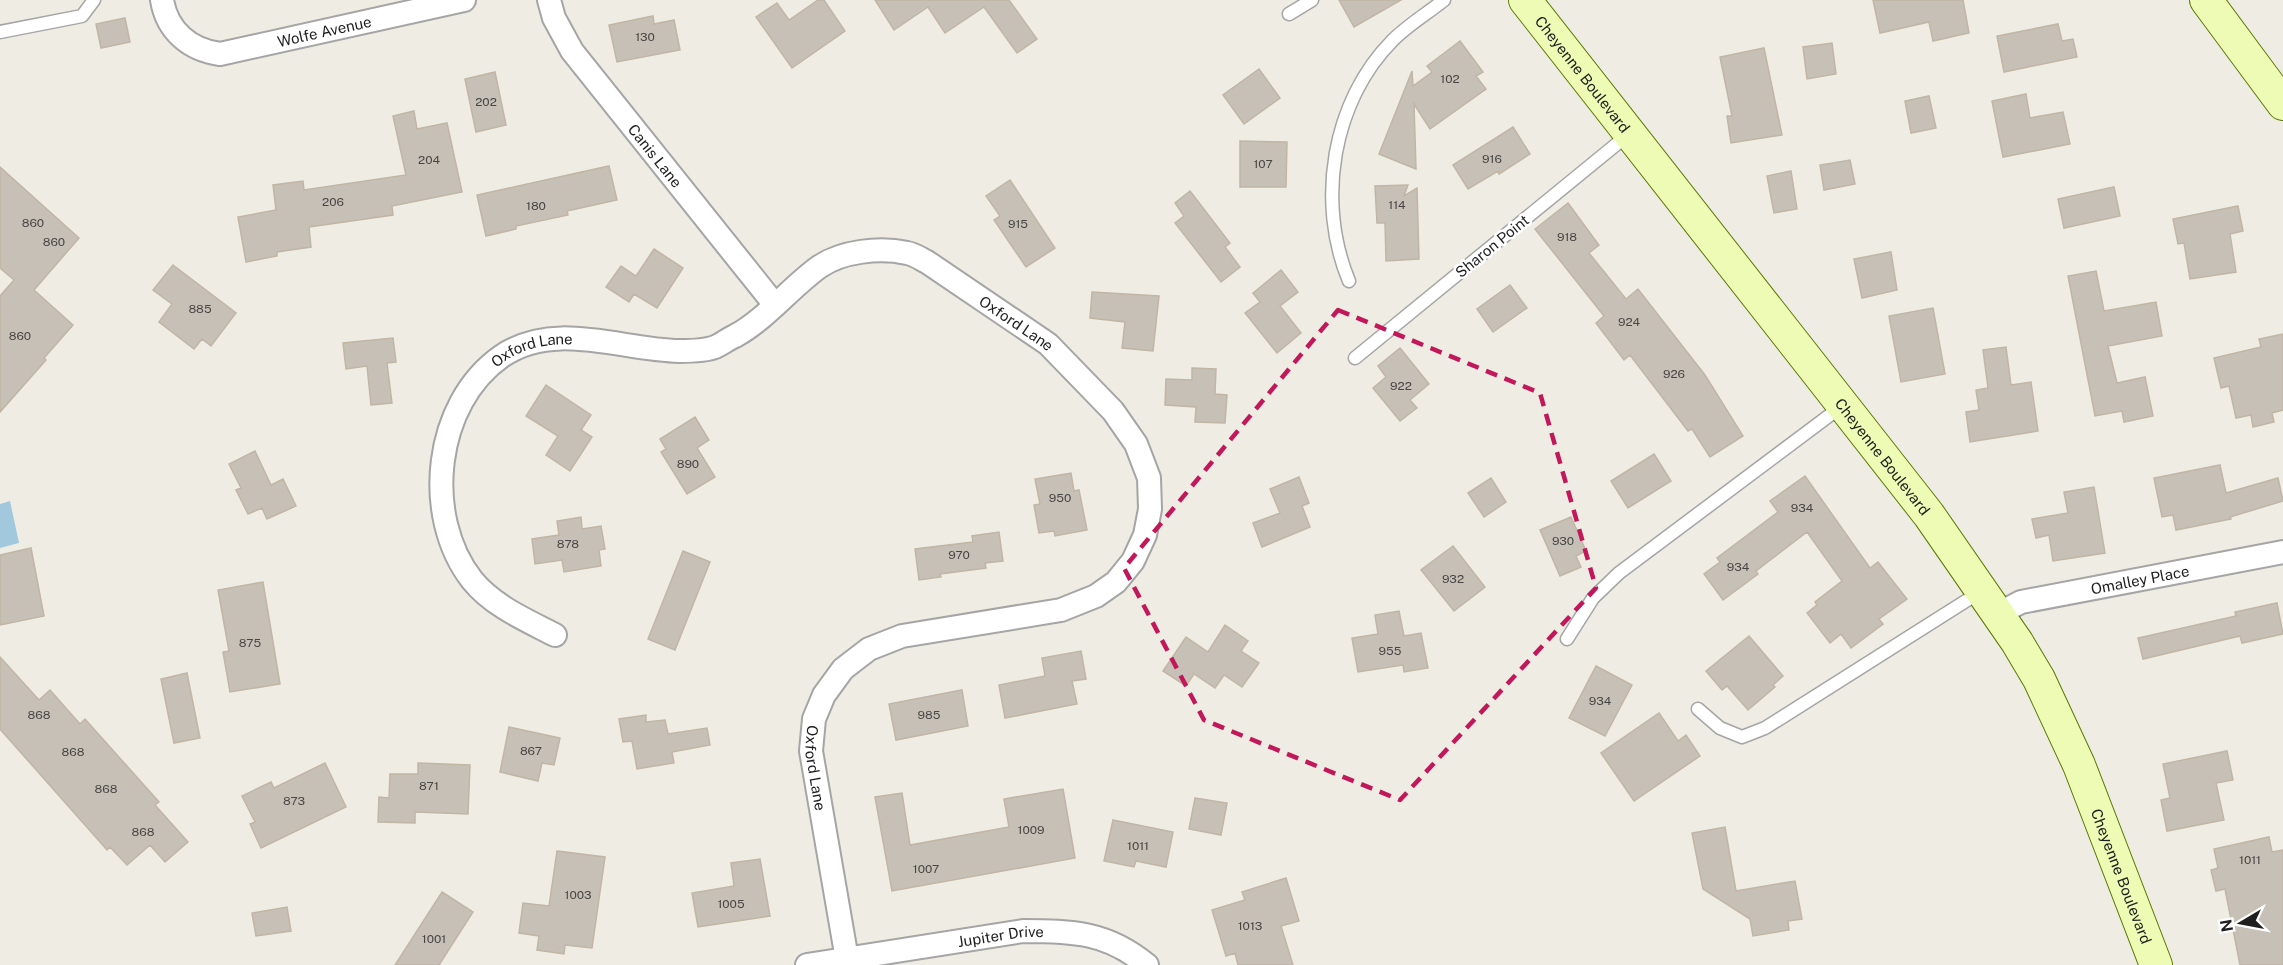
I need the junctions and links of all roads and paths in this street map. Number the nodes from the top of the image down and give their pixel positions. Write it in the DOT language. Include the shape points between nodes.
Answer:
graph roads {
  1 [pos="94,0"];
  2 [pos="162,0"];
  3 [pos="464,0"];
  4 [pos="549,0"];
  5 [pos="1312,0"];
  6 [pos="1444,0"];
  7 [pos="1525,0"];
  8 [pos="2206,0"];
  9 [pos="1289,14"];
  10 [pos="0,32"];
  11 [pos="2283,104"];
  12 [pos="1629,134"];
  13 [pos="1349,280"];
  14 [pos="775,305"];
  15 [pos="1355,358"];
  16 [pos="1842,405"];
  17 [pos="2283,552"];
  18 [pos="1990,603"];
  19 [pos="555,635"];
  20 [pos="1567,639"];
  21 [pos="1698,710"];
  22 [pos="847,961"];
  23 [pos="807,965"];
  24 [pos="1147,965"];
  25 [pos="2156,965"];
  1 -- 10 [label="lane" via="82,16"];
  2 -- 3 [label="street, Wolfe Avenue" via="173,29 203,52 220,54"];
  4 -- 14 [label="street, Canis Lane" via="572,51"];
  5 -- 9 [label="lane"];
  6 -- 13 [label="lane" via="1393,40 1368,71 1340,134 1332,196 1340,259"];
  7 -- 12 [label="main road, Cheyenne Boulevard"];
  8 -- 11 [label="main road"];
  12 -- 15 [label="lane, Sharon Point"];
  12 -- 16 [label="main road, Cheyenne Boulevard"];
  14 -- 19 [label="street, Oxford Lane" via="714,348 662,351 564,337 531,342 502,356 475,382 454,415 441,488 457,555 473,581 502,607"];
  14 -- 22 [label="street, Oxford Lane" via="821,266 846,256 874,250 908,253 1048,344 1113,411 1136,444 1149,478 1150,509 1145,535 1133,561 1116,582 1096,596 1061,610 902,636 869,649 843,669 824,695 814,719 811,751"];
  16 -- 18 [label="main road, Cheyenne Boulevard" via="1929,515"];
  16 -- 20 [label="lane" via="1619,573 1593,598"];
  17 -- 18 [label="street, Omalley Place" via="2021,602"];
  18 -- 21 [label="lane" via="1742,737 1720,728"];
  18 -- 25 [label="main road, Cheyenne Boulevard" via="2039,679 2079,765"];
  22 -- 23 [label="street, Jupiter Drive"];
  22 -- 24 [label="street, Jupiter Drive" via="1023,931 1058,931 1097,936 1132,952"];
}
